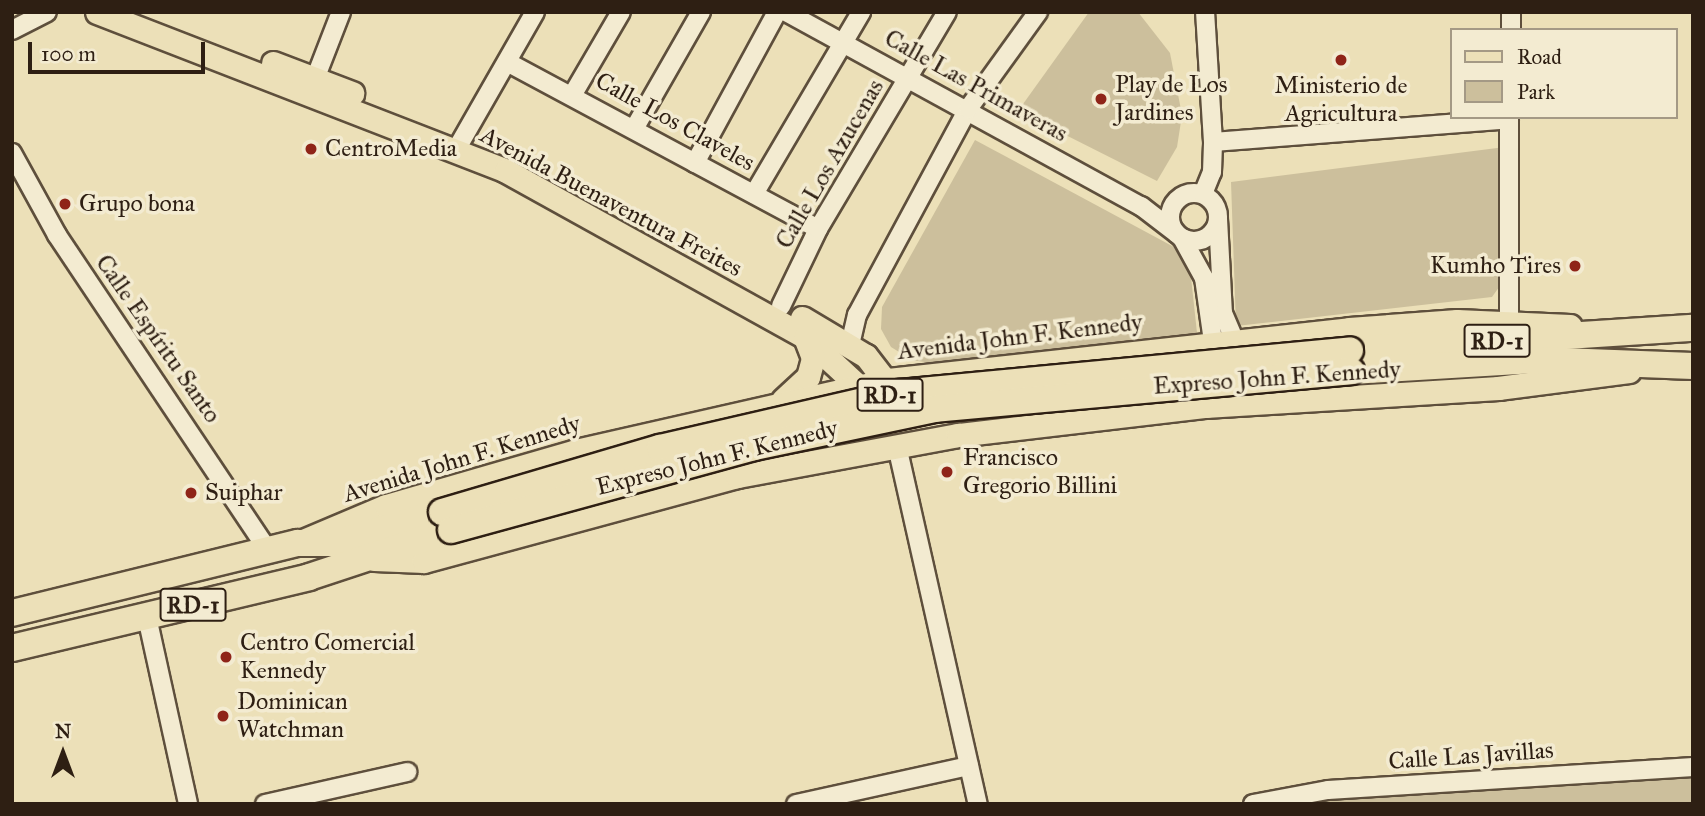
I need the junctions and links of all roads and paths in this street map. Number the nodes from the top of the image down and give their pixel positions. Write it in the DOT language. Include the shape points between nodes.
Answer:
graph roads {
  1 [pos="47,12"];
  2 [pos="97,12"];
  3 [pos="139,12"];
  4 [pos="341,12"];
  5 [pos="535,12"];
  6 [pos="621,12"];
  7 [pos="701,12"];
  8 [pos="777,12"];
  9 [pos="786,12"];
  10 [pos="861,12"];
  11 [pos="947,12"];
  12 [pos="1038,12"];
  13 [pos="1205,12"];
  14 [pos="12,30"];
  15 [pos="846,41"];
  16 [pos="507,62"];
  17 [pos="908,76"];
  18 [pos="315,79"];
  19 [pos="573,94"];
  20 [pos="968,109"];
  21 [pos="1500,119"];
  22 [pos="1510,119"];
  23 [pos="634,129"];
  24 [pos="1213,142"];
  25 [pos="459,143"];
  26 [pos="12,153"];
  27 [pos="695,163"];
  28 [pos="754,194"];
  29 [pos="1203,194"];
  30 [pos="1176,200"];
  31 [pos="1141,206"];
  32 [pos="1218,217"];
  33 [pos="818,229"];
  34 [pos="1179,236"];
  35 [pos="781,306"];
  36 [pos="1509,323"];
  37 [pos="1693,328"];
  38 [pos="1644,330"];
  39 [pos="805,337"];
  40 [pos="1223,340"];
  41 [pos="858,351"];
  42 [pos="1350,361"];
  43 [pos="1693,366"];
  44 [pos="1643,369"];
  45 [pos="928,374"];
  46 [pos="888,380"];
  47 [pos="860,386"];
  48 [pos="827,393"];
  49 [pos="776,404"];
  50 [pos="949,436"];
  51 [pos="841,453"];
  52 [pos="893,453"];
  53 [pos="447,521"];
  54 [pos="298,543"];
  55 [pos="268,550"];
  56 [pos="374,559"];
  57 [pos="12,613"];
  58 [pos="147,617"];
  59 [pos="12,648"];
  60 [pos="969,766"];
  61 [pos="1693,767"];
  62 [pos="407,772"];
  63 [pos="854,797"];
  64 [pos="188,804"];
  65 [pos="265,804"];
  66 [pos="796,804"];
  67 [pos="978,804"];
  68 [pos="1253,804"];
  1 -- 14 [label="street"];
  2 -- 25 [label="main road, Avenida Buenaventura Freites"];
  3 -- 18 [label="main road, Avenida Buenaventura Freites"];
  4 -- 18 [label="street"];
  5 -- 16 [label="street"];
  6 -- 19 [label="street"];
  7 -- 23 [label="street"];
  8 -- 27 [label="street"];
  9 -- 15 [label="street, Calle Las Primaveras"];
  10 -- 15 [label="street"];
  11 -- 17 [label="street, Calle Los Azucenas"];
  12 -- 20 [label="street"];
  13 -- 24 [label="street"];
  15 -- 17 [label="street, Calle Las Primaveras"];
  15 -- 28 [label="street"];
  16 -- 19 [label="street, Calle Los Claveles"];
  16 -- 25 [label="street"];
  17 -- 20 [label="street, Calle Las Primaveras"];
  17 -- 33 [label="street, Calle Los Azucenas"];
  18 -- 25 [label="main road, Avenida Buenaventura Freites"];
  19 -- 23 [label="street, Calle Los Claveles"];
  20 -- 31 [label="street, Calle Las Primaveras"];
  20 -- 41 [label="street" via="857,314"];
  21 -- 24 [label="street"];
  22 -- 36 [label="street"];
  23 -- 27 [label="street, Calle Los Claveles"];
  24 -- 29 [label="street" via="1212,172"];
  25 -- 35 [label="main road, Avenida Buenaventura Freites"];
  25 -- 39 [label="main road, Avenida Buenaventura Freites"];
  26 -- 55 [label="street, Calle Espíritu Santo" via="63,245"];
  27 -- 28 [label="street, Calle Los Claveles"];
  28 -- 33 [label="street, Calle Los Claveles"];
  29 -- 30 [label="street"];
  29 -- 32 [label="street"];
  30 -- 31 [label="street"];
  30 -- 34 [label="street" via="1170,213"];
  31 -- 34 [label="street, Calle Las Primaveras"];
  32 -- 34 [label="street" via="1206,238"];
  32 -- 40 [label="street"];
  33 -- 35 [label="street, Calle Los Azucenas"];
  34 -- 40 [label="street, Calle Las Primaveras" via="1204,278"];
  35 -- 41 [label="main road, Avenida Buenaventura Freites"];
  36 -- 38 [label="main road, Avenida John F. Kennedy / RD-1"];
  36 -- 40 [label="main road, Avenida John F. Kennedy / RD-1" via="1457,321"];
  37 -- 38 [label="highway, Expreso John F. Kennedy / RD-1"];
  38 -- 42 [label="highway, Expreso John F. Kennedy / RD-1"];
  39 -- 47 [label="main road, Avenida Buenaventura Freites"];
  39 -- 49 [label="main road" via="813,358 808,377"];
  40 -- 45 [label="main road, Avenida John F. Kennedy / RD-1"];
  41 -- 45 [label="main road"];
  41 -- 46 [label="main road, Avenida Buenaventura Freites"];
  42 -- 44 [label="highway, Expreso John F. Kennedy / RD-1" via="1535,360"];
  42 -- 53 [label="highway, Expreso John F. Kennedy / RD-1, bridge" via="935,409"];
  43 -- 44 [label="highway, Expreso John F. Kennedy / RD-1"];
  44 -- 50 [label="main road, RD-1" via="1498,388 1205,406"];
  45 -- 46 [label="main road, Avenida John F. Kennedy / RD-1"];
  45 -- 50 [label="main road" via="914,388 910,410 920,425"];
  46 -- 47 [label="main road, Avenida John F. Kennedy / RD-1"];
  46 -- 52 [label="main road, Avenida Buenaventura Freites" via="897,400"];
  47 -- 48 [label="main road, Avenida John F. Kennedy / RD-1"];
  47 -- 52 [label="main road, Avenida Buenaventura Freites" via="874,402"];
  48 -- 49 [label="main road, Avenida John F. Kennedy / RD-1"];
  48 -- 51 [label="main road" via="854,418 853,440"];
  49 -- 54 [label="main road, Avenida John F. Kennedy / RD-1" via="501,472 348,519"];
  50 -- 52 [label="main road, RD-1"];
  51 -- 52 [label="main road, RD-1"];
  51 -- 56 [label="main road, RD-1" via="424,561"];
  52 -- 60 [label="street"];
  53 -- 54 [label="highway, Expreso John F. Kennedy / RD-1" via="336,543"];
  53 -- 56 [label="highway, Expreso John F. Kennedy / RD-1"];
  54 -- 55 [label="highway, Expreso John F. Kennedy / RD-1"];
  55 -- 57 [label="highway, Expreso John F. Kennedy / RD-1"];
  56 -- 58 [label="highway, Expreso John F. Kennedy / RD-1"];
  58 -- 59 [label="highway, Expreso John F. Kennedy / RD-1"];
  58 -- 64 [label="street"];
  60 -- 63 [label="street"];
  60 -- 67 [label="street"];
  61 -- 68 [label="street, Calle Las Javillas" via="1328,790"];
  62 -- 65 [label="street"];
  63 -- 66 [label="street"];
}
